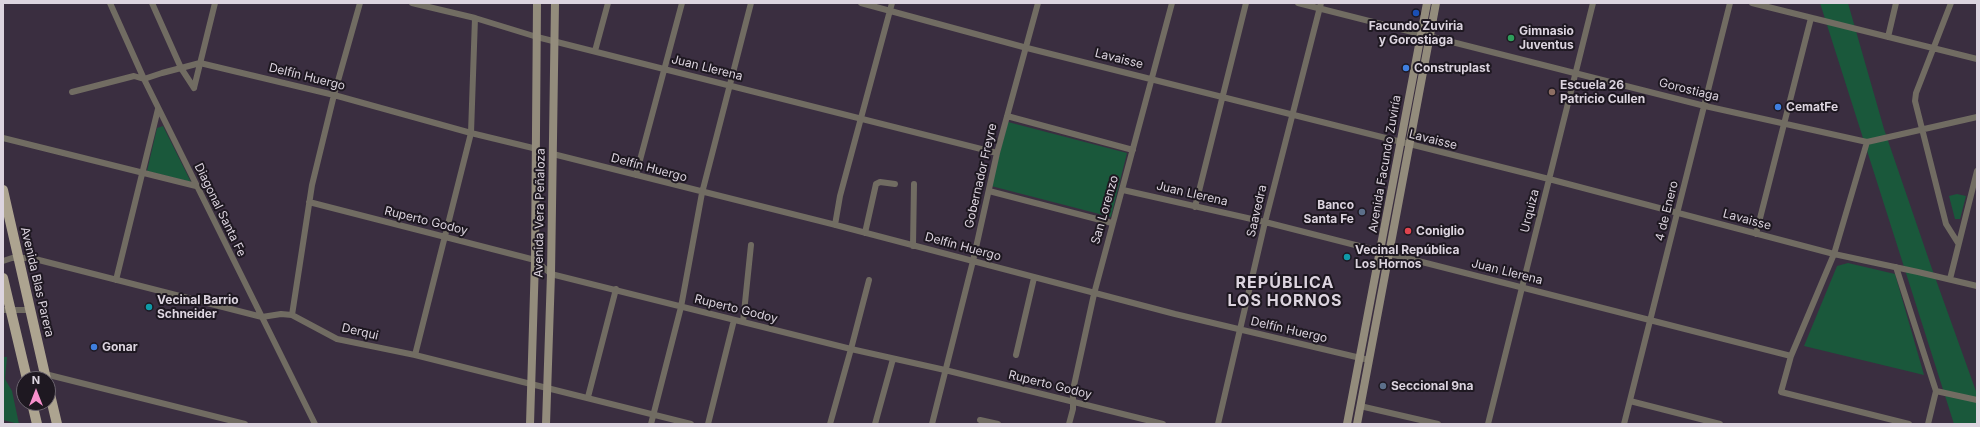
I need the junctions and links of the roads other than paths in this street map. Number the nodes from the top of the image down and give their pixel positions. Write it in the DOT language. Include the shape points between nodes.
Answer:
graph roads {
  1 [pos="110,3"];
  2 [pos="152,3"];
  3 [pos="215,3"];
  4 [pos="360,3"];
  5 [pos="412,3"];
  6 [pos="538,3"];
  7 [pos="555,3"];
  8 [pos="608,3"];
  9 [pos="682,3"];
  10 [pos="751,3"];
  11 [pos="861,3"];
  12 [pos="892,3"];
  13 [pos="1038,3"];
  14 [pos="1172,3"];
  15 [pos="1246,3"];
  16 [pos="1298,3"];
  17 [pos="1427,3"];
  18 [pos="1436,3"];
  19 [pos="1593,3"];
  20 [pos="1730,3"];
  21 [pos="1752,3"];
  22 [pos="1896,3"];
  23 [pos="1951,3"];
  24 [pos="1320,6"];
  25 [pos="890,11"];
  26 [pos="475,18"];
  27 [pos="1812,18"];
  28 [pos="1426,35"];
  29 [pos="537,37"];
  30 [pos="1888,37"];
  31 [pos="554,41"];
  32 [pos="1027,48"];
  33 [pos="1933,48"];
  34 [pos="595,51"];
  35 [pos="1977,59"];
  36 [pos="200,63"];
  37 [pos="181,68"];
  38 [pos="665,69"];
  39 [pos="1575,72"];
  40 [pos="144,79"];
  41 [pos="1153,79"];
  42 [pos="729,84"];
  43 [pos="72,92"];
  44 [pos="334,95"];
  45 [pos="1223,98"];
  46 [pos="1705,106"];
  47 [pos="158,109"];
  48 [pos="1292,115"];
  49 [pos="1007,116"];
  50 [pos="1977,117"];
  51 [pos="862,119"];
  52 [pos="1784,124"];
  53 [pos="1922,128"];
  54 [pos="471,133"];
  55 [pos="3,138"];
  56 [pos="1867,142"];
  57 [pos="1405,144"];
  58 [pos="537,148"];
  59 [pos="1133,150"];
  60 [pos="997,153"];
  61 [pos="553,154"];
  62 [pos="1977,171"];
  63 [pos="142,172"];
  64 [pos="636,175"];
  65 [pos="1549,179"];
  66 [pos="895,184"];
  67 [pos="914,184"];
  68 [pos="1975,185"];
  69 [pos="196,186"];
  70 [pos="3,190"];
  71 [pos="1123,190"];
  72 [pos="989,191"];
  73 [pos="702,193"];
  74 [pos="309,202"];
  75 [pos="1195,206"];
  76 [pos="1677,213"];
  77 [pos="1266,222"];
  78 [pos="1112,223"];
  79 [pos="835,225"];
  80 [pos="865,233"];
  81 [pos="1756,234"];
  82 [pos="445,237"];
  83 [pos="1958,243"];
  84 [pos="751,245"];
  85 [pos="913,246"];
  86 [pos="1385,253"];
  87 [pos="1834,254"];
  88 [pos="18,258"];
  89 [pos="535,260"];
  90 [pos="3,261"];
  91 [pos="973,261"];
  92 [pos="1896,267"];
  93 [pos="551,274"];
  94 [pos="3,278"];
  95 [pos="1034,278"];
  96 [pos="1950,279"];
  97 [pos="116,280"];
  98 [pos="869,280"];
  99 [pos="1977,286"];
  100 [pos="1523,287"];
  101 [pos="616,289"];
  102 [pos="1094,294"];
  103 [pos="681,307"];
  104 [pos="7,310"];
  105 [pos="30,310"];
  106 [pos="292,315"];
  107 [pos="262,317"];
  108 [pos="734,320"];
  109 [pos="1651,321"];
  110 [pos="743,322"];
  111 [pos="1241,330"];
  112 [pos="851,350"];
  113 [pos="415,355"];
  114 [pos="1016,355"];
  115 [pos="1791,356"];
  116 [pos="1360,358"];
  117 [pos="892,359"];
  118 [pos="1369,360"];
  119 [pos="945,370"];
  120 [pos="25,371"];
  121 [pos="45,371"];
  122 [pos="56,380"];
  123 [pos="531,384"];
  124 [pos="547,387"];
  125 [pos="1936,391"];
  126 [pos="588,398"];
  127 [pos="1977,400"];
  128 [pos="1630,401"];
  129 [pos="1073,402"];
  130 [pos="1360,406"];
  131 [pos="34,411"];
  132 [pos="54,411"];
  133 [pos="654,414"];
  134 [pos="983,421"];
  135 [pos="223,422"];
  136 [pos="1144,422"];
  137 [pos="37,424"];
  138 [pos="57,424"];
  139 [pos="245,424"];
  140 [pos="315,424"];
  141 [pos="530,424"];
  142 [pos="546,424"];
  143 [pos="651,424"];
  144 [pos="692,424"];
  145 [pos="708,424"];
  146 [pos="830,424"];
  147 [pos="875,424"];
  148 [pos="932,424"];
  149 [pos="998,424"];
  150 [pos="1069,424"];
  151 [pos="1163,424"];
  152 [pos="1218,424"];
  153 [pos="1347,424"];
  154 [pos="1357,424"];
  155 [pos="1438,424"];
  156 [pos="1488,424"];
  157 [pos="1624,424"];
  158 [pos="1720,424"];
  159 [pos="1909,424"];
  160 [pos="1928,424"];
  1 -- 40 [label="street, Diagonal Santa Fe"];
  2 -- 37 [label="street"];
  3 -- 36 [label="street"];
  4 -- 44 [label="street"];
  5 -- 26 [label="street, Juan Llerena"];
  6 -- 29 [label="main road, Avenida Vera Peñaloza"];
  7 -- 31 [label="main road, Avenida Vera Peñaloza"];
  8 -- 34 [label="street"];
  9 -- 38 [label="street"];
  10 -- 42 [label="street"];
  11 -- 25 [label="street, Lavaisse"];
  12 -- 25 [label="street"];
  13 -- 32 [label="street, Gobernador Freyre"];
  14 -- 41 [label="street, San Lorenzo"];
  15 -- 45 [label="street"];
  16 -- 24 [label="street, Gorostiaga"];
  17 -- 28 [label="main road, Avenida Facundo Zuviría"];
  18 -- 28 [label="main road, Avenida Facundo Zuviría"];
  19 -- 39 [label="street, Urquiza"];
  20 -- 46 [label="street, 4 de Enero"];
  21 -- 27 [label="street"];
  22 -- 30 [label="street"];
  23 -- 33 [label="street"];
  24 -- 28 [label="street, Gorostiaga"];
  24 -- 48 [label="street, Saavedra"];
  25 -- 32 [label="street, Lavaisse"];
  25 -- 51 [label="street"];
  26 -- 29 [label="street, Juan Llerena"];
  26 -- 54 [label="street"];
  27 -- 30 [label="street"];
  27 -- 52 [label="street"];
  28 -- 39 [label="street, Gorostiaga"];
  28 -- 57 [label="main road, Avenida Facundo Zuviría"];
  29 -- 31 [label="street, Juan Llerena"];
  29 -- 58 [label="main road, Avenida Vera Peñaloza"];
  30 -- 33 [label="street"];
  31 -- 34 [label="street, Juan Llerena"];
  31 -- 61 [label="main road, Avenida Vera Peñaloza"];
  32 -- 41 [label="street, Lavaisse"];
  32 -- 49 [label="street, Gobernador Freyre"];
  33 -- 35 [label="street"];
  33 -- 53 [label="street" via="1916,93 1915,101"];
  34 -- 38 [label="street, Juan Llerena"];
  36 -- 37 [label="street, Delfín Huergo"];
  36 -- 37 [label="street" via="194,88"];
  36 -- 44 [label="street, Delfín Huergo"];
  37 -- 40 [label="street, Delfín Huergo"];
  38 -- 42 [label="street, Juan Llerena"];
  38 -- 64 [label="street"];
  39 -- 46 [label="street, Gorostiaga"];
  39 -- 65 [label="street, Urquiza"];
  40 -- 43 [label="street, Delfín Huergo" via="134,76"];
  40 -- 47 [label="street, Diagonal Santa Fe"];
  41 -- 45 [label="street, Lavaisse"];
  41 -- 59 [label="street, San Lorenzo"];
  42 -- 51 [label="street, Juan Llerena"];
  42 -- 73 [label="street"];
  44 -- 54 [label="street, Delfín Huergo"];
  44 -- 74 [label="street"];
  45 -- 48 [label="street, Lavaisse"];
  45 -- 75 [label="street"];
  46 -- 52 [label="street, Gorostiaga"];
  46 -- 76 [label="street, 4 de Enero"];
  47 -- 63 [label="street"];
  47 -- 69 [label="street, Diagonal Santa Fe"];
  48 -- 57 [label="street, Lavaisse"];
  48 -- 77 [label="street, Saavedra"];
  49 -- 59 [label="street"];
  49 -- 60 [label="street, Gobernador Freyre"];
  50 -- 53 [label="street"];
  51 -- 60 [label="street, Juan Llerena"];
  51 -- 79 [label="street" via="840,196"];
  52 -- 56 [label="street, Gorostiaga"];
  52 -- 81 [label="street"];
  53 -- 56 [label="street"];
  53 -- 83 [label="street" via="1946,224"];
  54 -- 58 [label="street, Delfín Huergo"];
  54 -- 82 [label="street"];
  55 -- 63 [label="street"];
  56 -- 87 [label="street"];
  57 -- 65 [label="street, Lavaisse"];
  57 -- 86 [label="main road, Avenida Facundo Zuviría"];
  58 -- 89 [label="main road, Avenida Vera Peñaloza"];
  59 -- 71 [label="street, San Lorenzo"];
  60 -- 72 [label="street, Gobernador Freyre"];
  61 -- 64 [label="street, Delfín Huergo"];
  61 -- 93 [label="main road, Avenida Vera Peñaloza"];
  62 -- 68 [label="street"];
  63 -- 69 [label="street"];
  63 -- 97 [label="street"];
  64 -- 73 [label="street, Delfín Huergo"];
  65 -- 76 [label="street, Lavaisse"];
  65 -- 100 [label="street, Urquiza"];
  66 -- 80 [label="street" via="876,184"];
  67 -- 85 [label="street"];
  68 -- 83 [label="street"];
  69 -- 107 [label="street, Diagonal Santa Fe"];
  70 -- 88 [label="main road, Avenida Blas Parera"];
  71 -- 75 [label="street, Juan Llerena"];
  71 -- 78 [label="street, San Lorenzo"];
  72 -- 78 [label="street"];
  72 -- 91 [label="street, Gobernador Freyre"];
  73 -- 79 [label="street, Delfín Huergo"];
  73 -- 103 [label="street"];
  74 -- 82 [label="street, Ruperto Godoy"];
  74 -- 106 [label="street"];
  75 -- 77 [label="street, Juan Llerena"];
  76 -- 81 [label="street, Lavaisse"];
  76 -- 109 [label="street, 4 de Enero"];
  77 -- 86 [label="street, Juan Llerena"];
  77 -- 111 [label="street, Saavedra"];
  78 -- 102 [label="street, San Lorenzo"];
  79 -- 80 [label="street, Delfín Huergo"];
  80 -- 85 [label="street, Delfín Huergo"];
  81 -- 87 [label="street, Lavaisse"];
  82 -- 89 [label="street, Ruperto Godoy"];
  82 -- 113 [label="street"];
  83 -- 96 [label="street"];
  84 -- 110 [label="street"];
  85 -- 91 [label="street, Delfín Huergo"];
  86 -- 100 [label="street, Juan Llerena"];
  86 -- 116 [label="main road, Avenida Facundo Zuviría"];
  86 -- 118 [label="main road, Avenida Facundo Zuviría"];
  87 -- 92 [label="street, Lavaisse"];
  87 -- 115 [label="street"];
  88 -- 90 [label="street, Derqui"];
  88 -- 97 [label="street, Derqui" via="31,258"];
  88 -- 105 [label="main road, Avenida Blas Parera"];
  89 -- 93 [label="street, Ruperto Godoy"];
  89 -- 123 [label="main road, Avenida Vera Peñaloza"];
  91 -- 95 [label="street, Delfín Huergo"];
  91 -- 119 [label="street, Gobernador Freyre"];
  92 -- 96 [label="street, Lavaisse"];
  92 -- 125 [label="street"];
  93 -- 101 [label="street, Ruperto Godoy"];
  93 -- 124 [label="main road, Avenida Vera Peñaloza"];
  94 -- 104 [label="main road"];
  95 -- 102 [label="street, Delfín Huergo"];
  95 -- 114 [label="street"];
  96 -- 99 [label="street, Lavaisse"];
  97 -- 107 [label="street, Derqui"];
  98 -- 112 [label="street"];
  100 -- 109 [label="street, Juan Llerena"];
  100 -- 156 [label="street, Urquiza"];
  101 -- 103 [label="street, Ruperto Godoy"];
  101 -- 126 [label="street"];
  102 -- 111 [label="street, Delfín Huergo"];
  102 -- 129 [label="street, San Lorenzo" via="1073,390"];
  103 -- 108 [label="street, Ruperto Godoy"];
  103 -- 133 [label="street"];
  104 -- 105 [label="street"];
  104 -- 120 [label="main road"];
  105 -- 121 [label="main road, Avenida Blas Parera"];
  106 -- 107 [label="street, Derqui"];
  106 -- 113 [label="street, Derqui" via="337,339"];
  107 -- 140 [label="street, Diagonal Santa Fe"];
  108 -- 110 [label="street, Ruperto Godoy"];
  108 -- 145 [label="street"];
  109 -- 115 [label="street, Juan Llerena"];
  109 -- 128 [label="street, 4 de Enero"];
  110 -- 112 [label="street, Ruperto Godoy"];
  111 -- 116 [label="street, Delfín Huergo"];
  111 -- 152 [label="street, Saavedra"];
  112 -- 117 [label="street, Ruperto Godoy"];
  112 -- 146 [label="street"];
  113 -- 123 [label="street, Derqui"];
  115 -- 159 [label="street" via="1781,392"];
  116 -- 118 [label="street, Delfín Huergo"];
  116 -- 153 [label="main road, Avenida Facundo Zuviría"];
  117 -- 119 [label="street, Ruperto Godoy"];
  117 -- 147 [label="street"];
  118 -- 130 [label="main road, Avenida Facundo Zuviría"];
  119 -- 129 [label="street, Ruperto Godoy"];
  119 -- 148 [label="street, Gobernador Freyre"];
  122 -- 135 [label="street"];
  123 -- 124 [label="street, Derqui"];
  123 -- 141 [label="main road, Avenida Vera Peñaloza"];
  124 -- 126 [label="street, Derqui"];
  124 -- 142 [label="main road, Avenida Vera Peñaloza"];
  125 -- 127 [label="street"];
  125 -- 160 [label="street"];
  126 -- 133 [label="street, Derqui"];
  128 -- 157 [label="street, 4 de Enero"];
  128 -- 158 [label="street"];
  129 -- 136 [label="street, Ruperto Godoy"];
  129 -- 150 [label="street, San Lorenzo"];
  130 -- 154 [label="main road, Avenida Facundo Zuviría"];
  130 -- 155 [label="street"];
  131 -- 137 [label="main road"];
  132 -- 138 [label="main road"];
  133 -- 143 [label="street"];
  133 -- 144 [label="street, Derqui"];
  134 -- 149 [label="street"];
  135 -- 139 [label="street"];
  136 -- 151 [label="street, Ruperto Godoy"];
}
